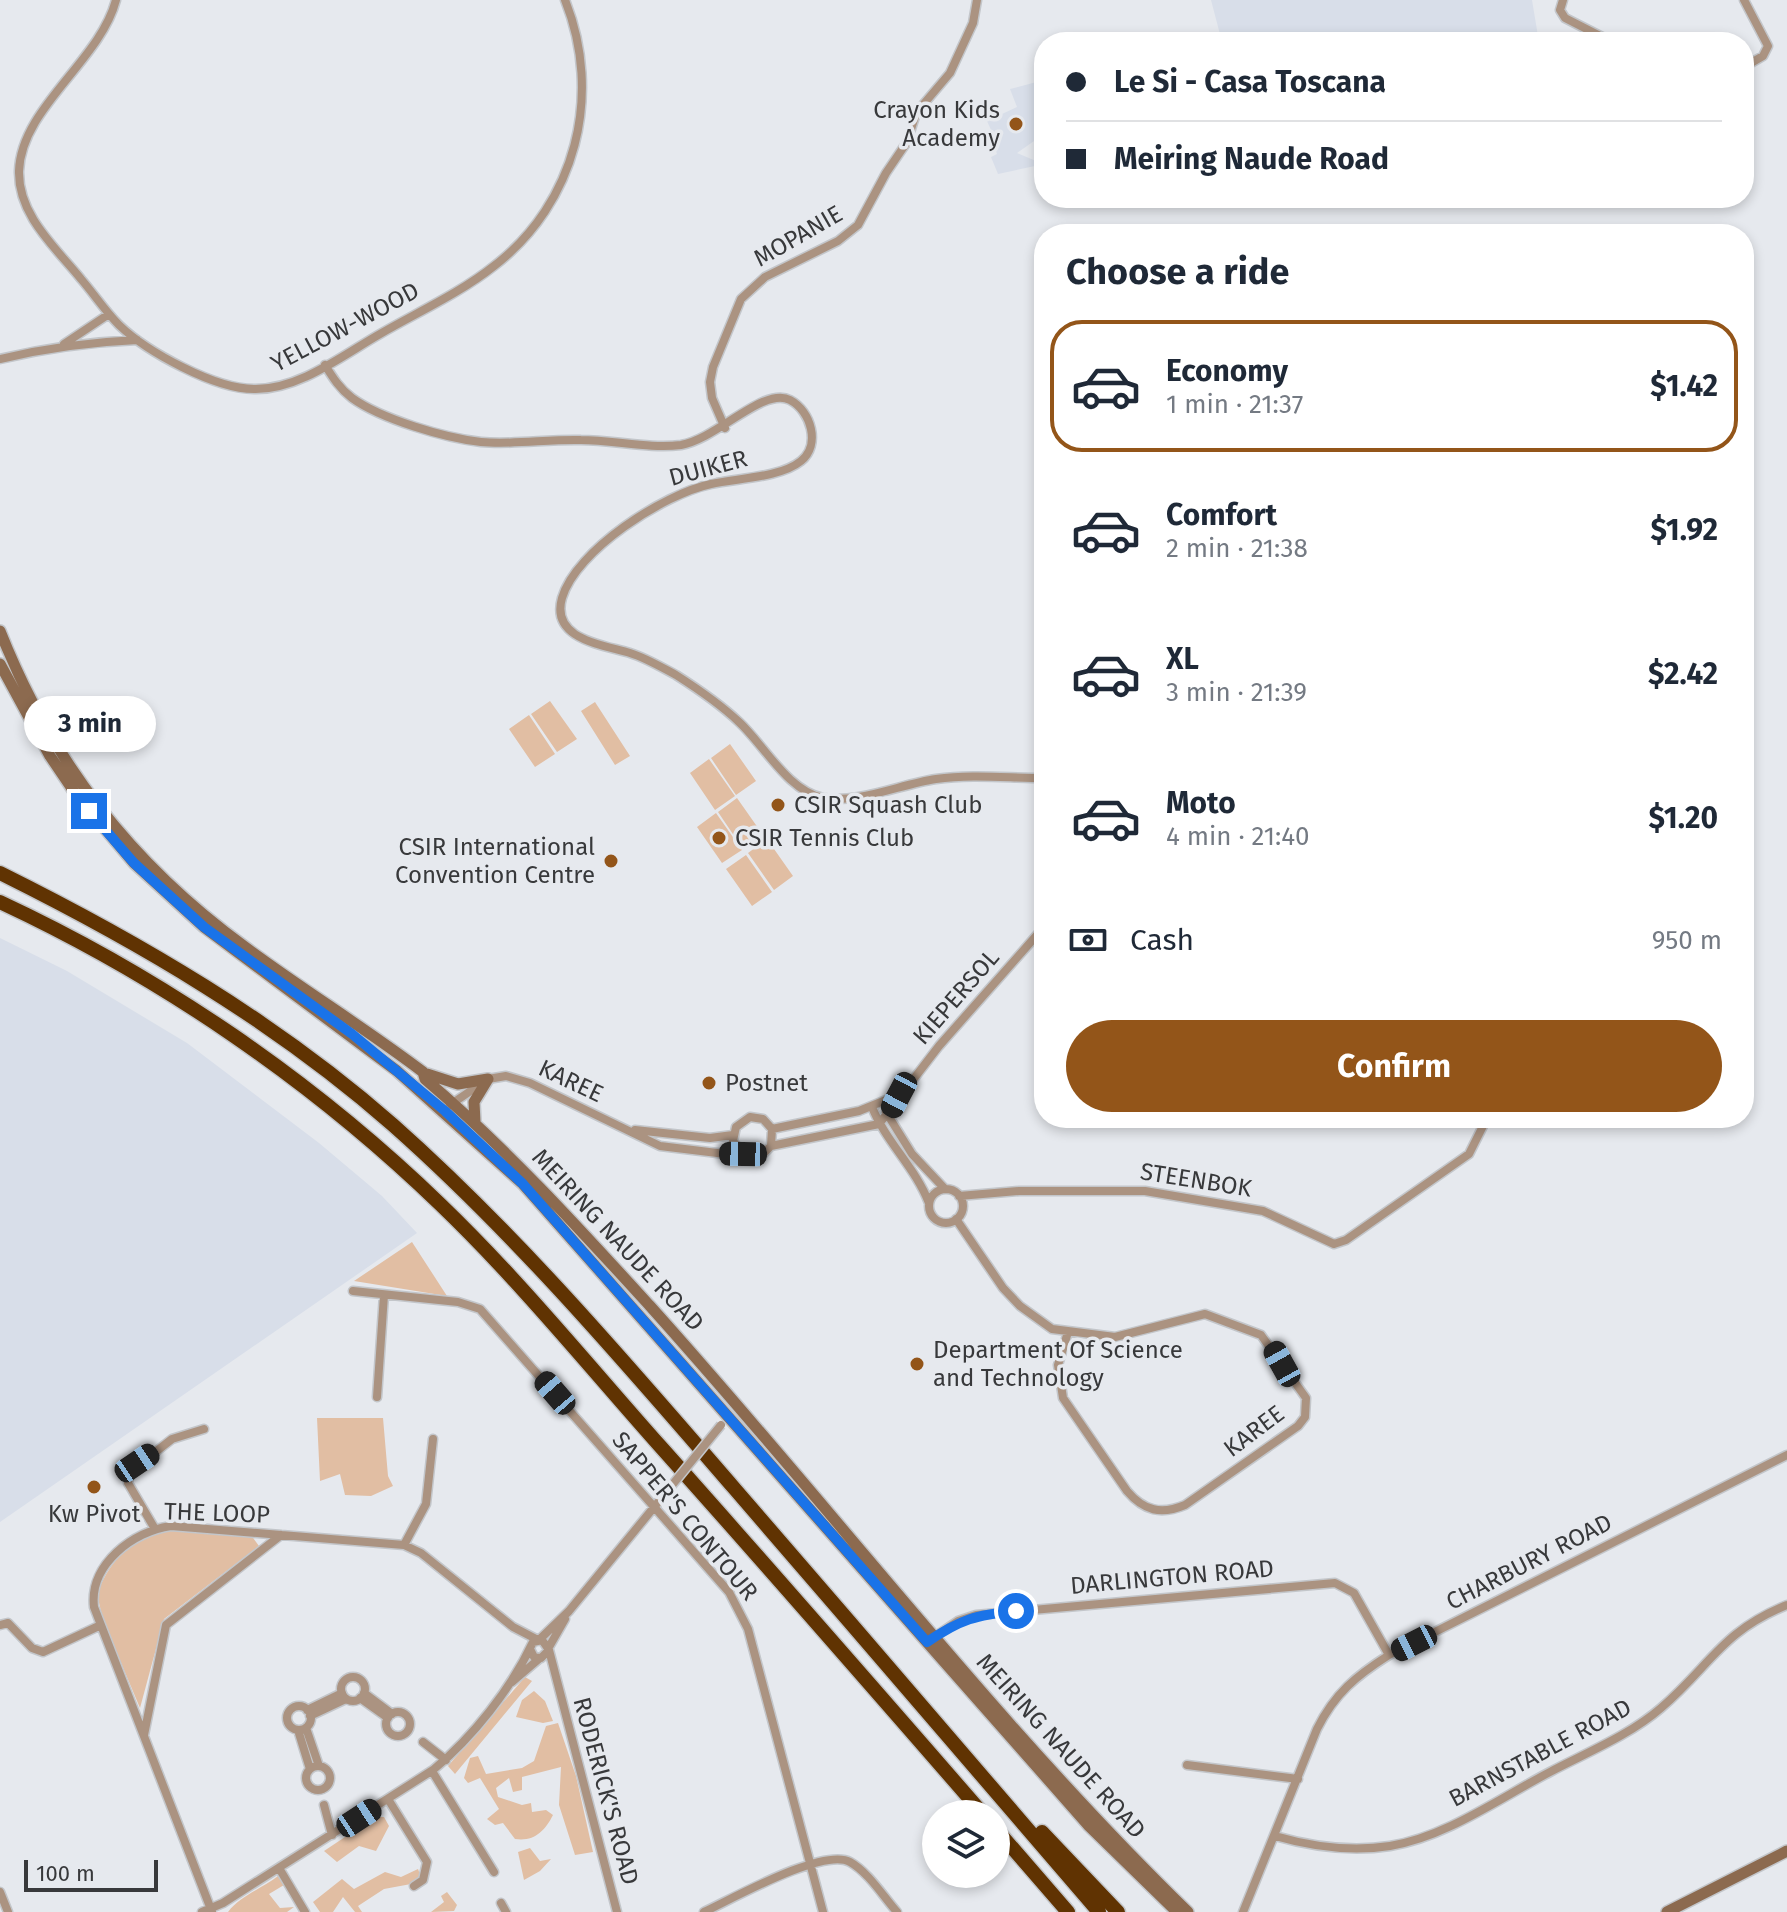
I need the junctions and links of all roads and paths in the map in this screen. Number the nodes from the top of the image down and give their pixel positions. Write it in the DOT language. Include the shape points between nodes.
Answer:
graph roads {
  1 [pos="116,0"];
  2 [pos="565,0"];
  3 [pos="977,0"];
  4 [pos="1563,0"];
  5 [pos="1744,0"];
  6 [pos="1592,32"];
  7 [pos="1754,61"];
  8 [pos="109,314"];
  9 [pos="138,339"];
  10 [pos="64,344"];
  11 [pos="0,359"];
  12 [pos="325,365"];
  13 [pos="725,428"];
  14 [pos="0,631"];
  15 [pos="0,664"];
  16 [pos="1034,778"];
  17 [pos="0,873"];
  18 [pos="0,902"];
  19 [pos="1034,939"];
  20 [pos="423,1072"];
  21 [pos="488,1079"];
  22 [pos="899,1095"];
  23 [pos="882,1104"];
  24 [pos="449,1107"];
  25 [pos="872,1107"];
  26 [pos="888,1115"];
  27 [pos="476,1123"];
  28 [pos="879,1124"];
  29 [pos="1482,1128"];
  30 [pos="772,1129"];
  31 [pos="629,1130"];
  32 [pos="733,1135"];
  33 [pos="689,1137"];
  34 [pos="771,1146"];
  35 [pos="689,1152"];
  36 [pos="743,1154"];
  37 [pos="945,1189"];
  38 [pos="986,1194"];
  39 [pos="959,1196"];
  40 [pos="929,1203"];
  41 [pos="963,1208"];
  42 [pos="956,1219"];
  43 [pos="353,1291"];
  44 [pos="384,1295"];
  45 [pos="1068,1332"];
  46 [pos="377,1397"];
  47 [pos="740,1406"];
  48 [pos="726,1421"];
  49 [pos="204,1429"];
  50 [pos="433,1439"];
  51 [pos="1787,1455"];
  52 [pos="655,1506"];
  53 [pos="155,1529"];
  54 [pos="281,1535"];
  55 [pos="404,1545"];
  56 [pos="1787,1605"];
  57 [pos="569,1611"];
  58 [pos="0,1625"];
  59 [pos="101,1625"];
  60 [pos="513,1627"];
  61 [pos="539,1640"];
  62 [pos="930,1640"];
  63 [pos="530,1648"];
  64 [pos="549,1649"];
  65 [pos="1389,1655"];
  66 [pos="540,1658"];
  67 [pos="556,1680"];
  68 [pos="509,1685"];
  69 [pos="344,1696"];
  70 [pos="362,1696"];
  71 [pos="926,1710"];
  72 [pos="309,1713"];
  73 [pos="390,1716"];
  74 [pos="302,1729"];
  75 [pos="408,1730"];
  76 [pos="143,1736"];
  77 [pos="446,1760"];
  78 [pos="1187,1765"];
  79 [pos="315,1767"];
  80 [pos="432,1771"];
  81 [pos="1298,1779"];
  82 [pos="320,1790"];
  83 [pos="388,1799"];
  84 [pos="971,1800"];
  85 [pos="332,1835"];
  86 [pos="1275,1836"];
  87 [pos="1010,1845"];
  88 [pos="1787,1851"];
  89 [pos="1787,1862"];
  90 [pos="811,1864"];
  91 [pos="1767,1865"];
  92 [pos="279,1868"];
  93 [pos="494,1872"];
  94 [pos="414,1886"];
  95 [pos="0,1892"];
  96 [pos="501,1903"];
  97 [pos="208,1911"];
  98 [pos="8,1912"];
  99 [pos="305,1912"];
  100 [pos="506,1912"];
  101 [pos="617,1912"];
  102 [pos="704,1912"];
  103 [pos="823,1912"];
  104 [pos="897,1912"];
  105 [pos="1068,1912"];
  106 [pos="1099,1912"];
  107 [pos="1118,1912"];
  108 [pos="1177,1912"];
  109 [pos="1188,1912"];
  110 [pos="1243,1912"];
  111 [pos="1667,1912"];
  1 -- 8 [label="street, YELLOW-WOOD" via="103,30 28,137 19,169 30,215"];
  2 -- 12 [label="street, YELLOW-WOOD" via="579,46 583,105 574,151 543,215 516,248 479,278"];
  3 -- 13 [label="street, MOPANIE" via="973,23 950,73 916,113 907,142 858,225 838,241 765,277 741,299 710,382"];
  4 -- 6 [label="street" via="1560,10 1565,18"];
  5 -- 7 [label="street" via="1768,46"];
  8 -- 9 [label="street, YELLOW-WOOD"];
  8 -- 10 [label="street"];
  9 -- 10 [label="street"];
  9 -- 12 [label="street, YELLOW-WOOD" via="206,377 239,388 277,387"];
  10 -- 11 [label="street"];
  12 -- 13 [label="street, DUIKER" via="342,390 364,405 432,431 481,442 580,440 668,446"];
  13 -- 16 [label="street, DUIKER" via="763,400 781,397 793,401 806,416 812,444 793,466 685,492 628,523 568,585 561,611 573,634 640,657 690,684 741,723 802,788 818,796 838,799 950,778"];
  14 -- 20 [label="street, MEIRING NAUDE ROAD" via="58,753 143,859 246,948"];
  15 -- 24 [label="street, MEIRING NAUDE ROAD" via="50,756 134,863 204,927"];
  17 -- 71 [label="highway" via="196,980 273,1031 391,1123 580,1312"];
  18 -- 84 [label="highway" via="127,969 247,1046 363,1135 439,1203 614,1393"];
  19 -- 22 [label="street, KIEPERSOL"];
  20 -- 21 [label="street" via="458,1084"];
  20 -- 24 [label="street, MEIRING NAUDE ROAD"];
  21 -- 24 [label="street"];
  21 -- 27 [label="street" via="474,1102"];
  21 -- 31 [label="street, KAREE" via="520,1079"];
  22 -- 23 [label="street"];
  22 -- 26 [label="street"];
  23 -- 25 [label="street"];
  23 -- 26 [label="street"];
  24 -- 27 [label="street, MEIRING NAUDE ROAD"];
  24 -- 48 [label="street, MEIRING NAUDE ROAD" via="523,1184"];
  25 -- 28 [label="street"];
  25 -- 30 [label="street"];
  26 -- 28 [label="street"];
  26 -- 37 [label="street" via="912,1154"];
  27 -- 47 [label="street, MEIRING NAUDE ROAD" via="543,1188"];
  28 -- 34 [label="street"];
  28 -- 40 [label="street"];
  29 -- 38 [label="street, STEENBOK" via="1469,1154 1334,1244 1263,1211 1201,1199 1123,1190"];
  30 -- 32 [label="street" via="763,1119 750,1117"];
  30 -- 34 [label="street"];
  31 -- 33 [label="street, KAREE"];
  31 -- 35 [label="street, KAREE" via="660,1146"];
  32 -- 33 [label="street, KAREE"];
  32 -- 36 [label="street"];
  33 -- 35 [label="street"];
  34 -- 36 [label="street" via="758,1156"];
  35 -- 36 [label="street, KAREE"];
  37 -- 39 [label="street"];
  37 -- 40 [label="street"];
  38 -- 39 [label="street"];
  38 -- 41 [label="street"];
  39 -- 41 [label="street"];
  40 -- 42 [label="street" via="935,1219"];
  41 -- 42 [label="street"];
  42 -- 45 [label="street, KAREE" via="1020,1306 1052,1329"];
  43 -- 44 [label="street, SAPPER'S CONTOUR"];
  44 -- 46 [label="street"];
  44 -- 52 [label="street, SAPPER'S CONTOUR" via="480,1309"];
  45 -- 45 [label="street, KAREE" via="1058,1365 1063,1398 1135,1501 1155,1511 1185,1505 1305,1417 1306,1398 1269,1341 1231,1322 1205,1314 1115,1337"];
  47 -- 48 [label="street"];
  47 -- 62 [label="street, MEIRING NAUDE ROAD"];
  48 -- 52 [label="street, bridge"];
  48 -- 62 [label="street, MEIRING NAUDE ROAD"];
  49 -- 53 [label="street" via="172,1439 130,1472 128,1483"];
  50 -- 55 [label="street" via="426,1504"];
  51 -- 65 [label="street, CHARBURY ROAD"];
  52 -- 57 [label="street"];
  52 -- 90 [label="street, SAPPER'S CONTOUR" via="743,1614"];
  53 -- 54 [label="street, THE LOOP"];
  53 -- 59 [label="street, THE LOOP" via="125,1546 106,1566 93,1602"];
  54 -- 55 [label="street, THE LOOP"];
  54 -- 76 [label="street, THE LOOP" via="166,1625"];
  55 -- 60 [label="street, THE LOOP"];
  56 -- 86 [label="street, BARNSTABLE ROAD" via="1729,1637 1659,1710 1439,1830 1354,1850"];
  57 -- 61 [label="street"];
  57 -- 64 [label="street"];
  58 -- 59 [label="street" via="8,1623 43,1652"];
  59 -- 76 [label="street, THE LOOP"];
  60 -- 61 [label="street, THE LOOP"];
  60 -- 63 [label="street, THE LOOP"];
  61 -- 63 [label="street"];
  61 -- 64 [label="street, THE LOOP"];
  62 -- 65 [label="street, DARLINGTON ROAD" via="976,1615 1335,1583 1354,1593"];
  62 -- 108 [label="street, MEIRING NAUDE ROAD" via="1089,1826"];
  62 -- 109 [label="street, MEIRING NAUDE ROAD"];
  63 -- 66 [label="street, RODERICK'S ROAD"];
  63 -- 68 [label="street"];
  64 -- 66 [label="street"];
  64 -- 67 [label="street, RODERICK'S ROAD"];
  65 -- 81 [label="street, CHARBURY ROAD" via="1330,1702"];
  66 -- 67 [label="street, RODERICK'S ROAD"];
  66 -- 68 [label="street"];
  67 -- 101 [label="street, RODERICK'S ROAD"];
  68 -- 77 [label="street"];
  69 -- 70 [label="street"];
  69 -- 70 [label="street" via="343,1682 353,1677 363,1682"];
  69 -- 72 [label="street"];
  70 -- 73 [label="street"];
  71 -- 106 [label="highway"];
  71 -- 107 [label="highway"];
  72 -- 74 [label="street"];
  72 -- 74 [label="street" via="297,1707 289,1712 289,1725"];
  73 -- 75 [label="street" via="402,1713"];
  73 -- 75 [label="street" via="387,1729 392,1734"];
  74 -- 79 [label="street"];
  75 -- 77 [label="street"];
  76 -- 97 [label="street, THE LOOP"];
  77 -- 80 [label="street"];
  78 -- 81 [label="street"];
  79 -- 82 [label="street" via="307,1783"];
  79 -- 82 [label="street" via="330,1776"];
  80 -- 83 [label="street"];
  80 -- 93 [label="street"];
  81 -- 86 [label="street, CHARBURY ROAD"];
  82 -- 85 [label="street"];
  83 -- 85 [label="street"];
  83 -- 94 [label="street" via="427,1862 423,1880"];
  85 -- 92 [label="street"];
  86 -- 110 [label="street, CHARBURY ROAD"];
  87 -- 105 [label="highway"];
  88 -- 91 [label="street"];
  89 -- 91 [label="street"];
  90 -- 102 [label="street"];
  90 -- 103 [label="street, SAPPER'S CONTOUR"];
  90 -- 104 [label="street" via="835,1858 852,1863"];
  91 -- 111 [label="street"];
  92 -- 97 [label="street"];
  92 -- 99 [label="street"];
  95 -- 98 [label="street"];
  96 -- 100 [label="street"];
}
